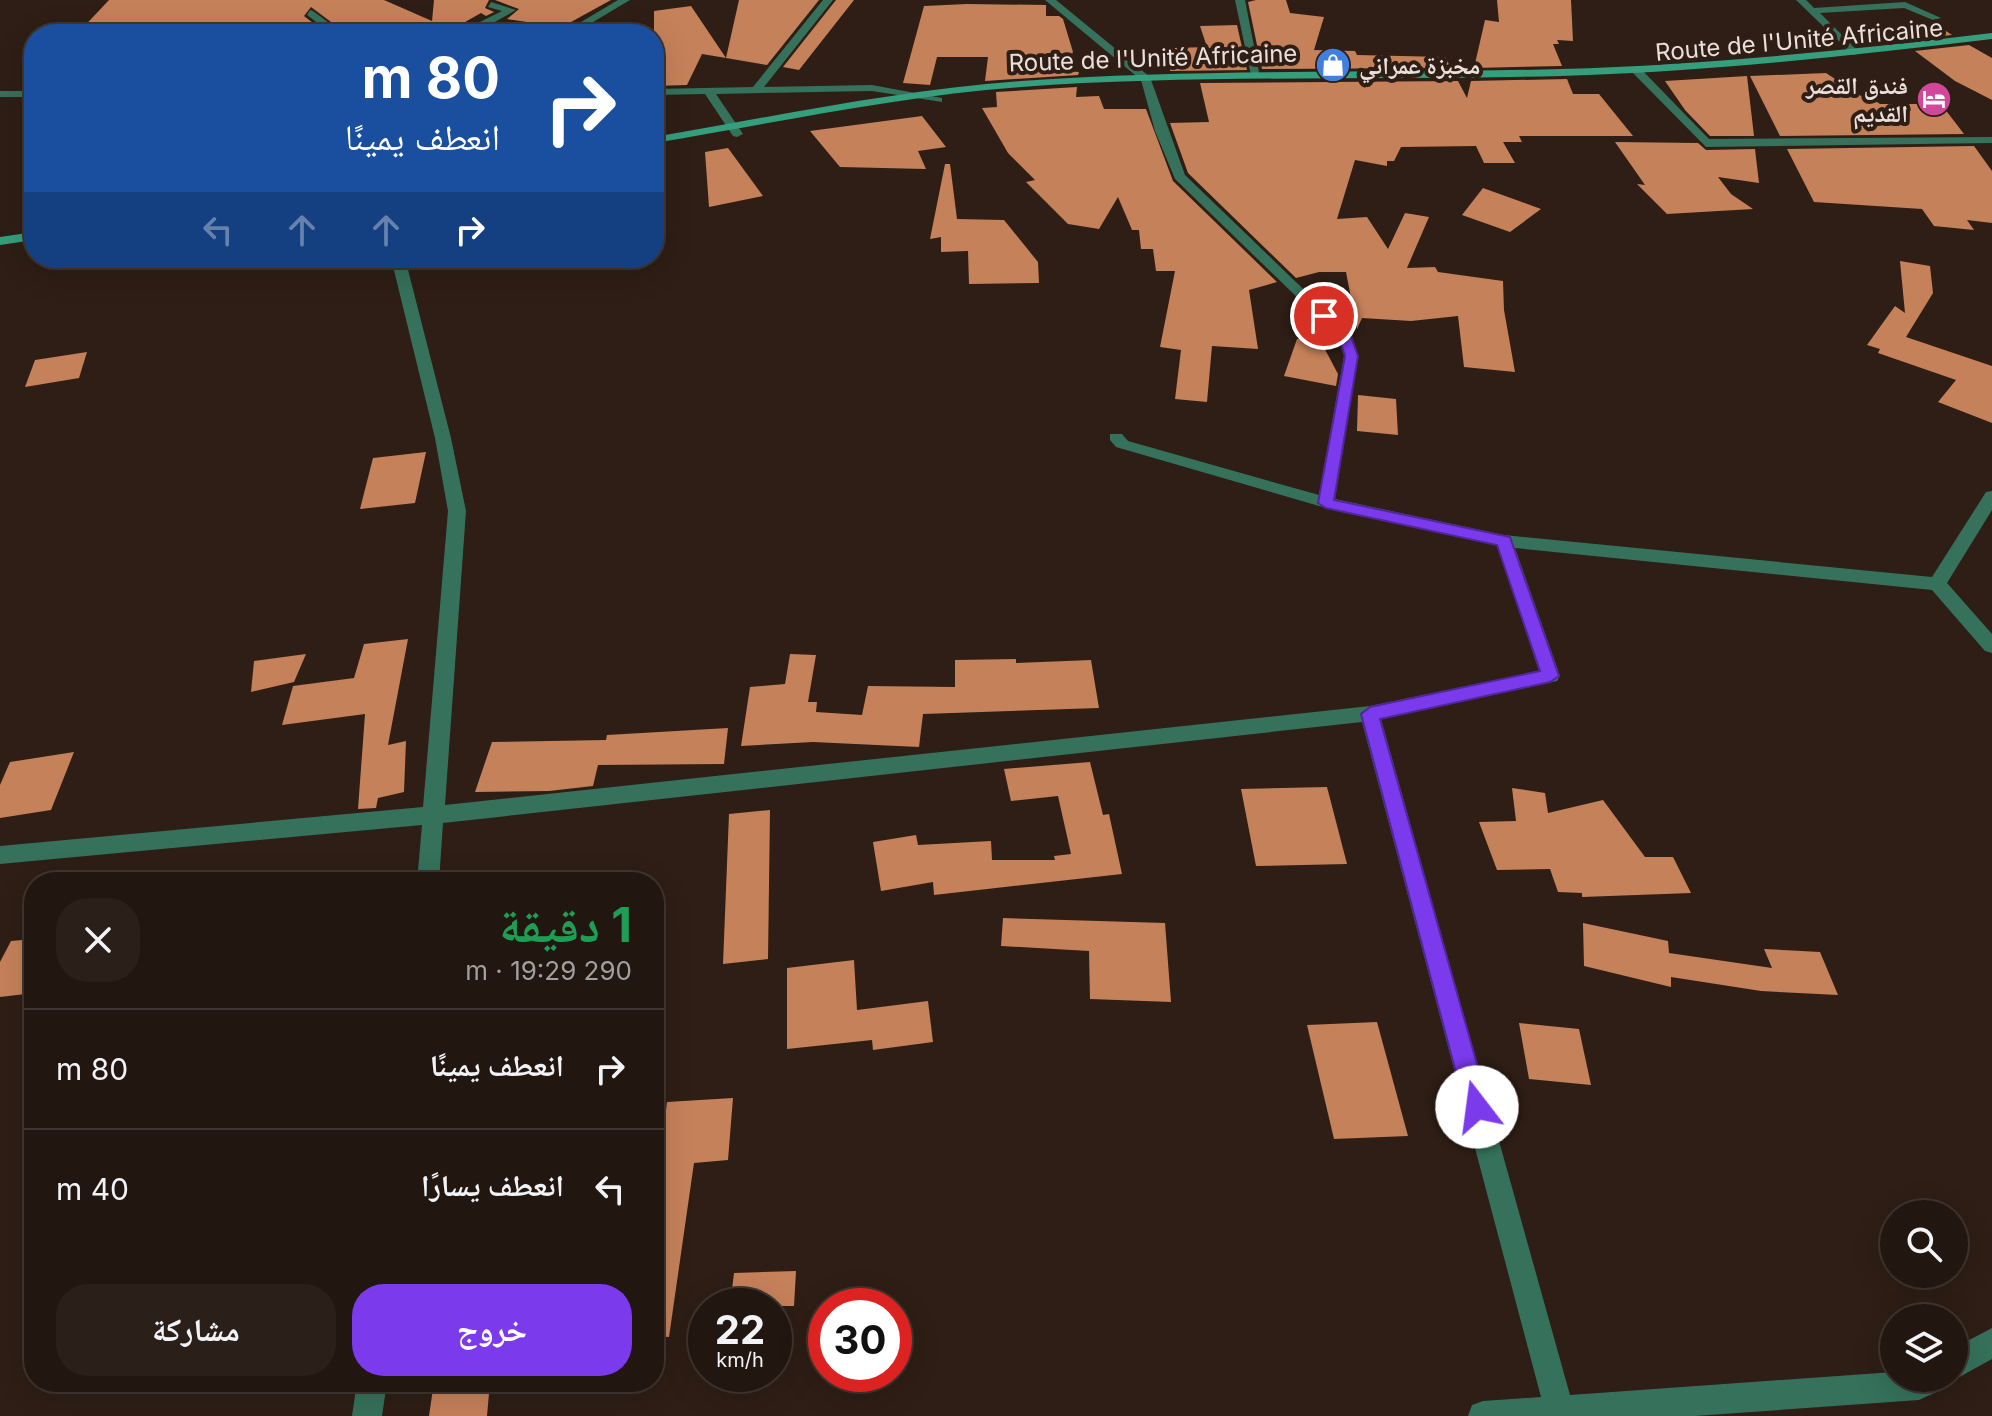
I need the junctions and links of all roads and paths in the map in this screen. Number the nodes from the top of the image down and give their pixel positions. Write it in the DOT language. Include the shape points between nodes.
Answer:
graph roads {
  1 [pos="499,0"];
  2 [pos="625,0"];
  3 [pos="828,0"];
  4 [pos="1050,0"];
  5 [pos="1240,0"];
  6 [pos="1801,0"];
  7 [pos="1860,0"];
  8 [pos="1870,7"];
  9 [pos="1813,11"];
  10 [pos="310,13"];
  11 [pos="1936,18"];
  12 [pos="325,24"];
  13 [pos="484,24"];
  14 [pos="583,24"];
  15 [pos="1992,36"];
  16 [pos="1992,44"];
  17 [pos="1853,52"];
  18 [pos="1639,73"];
  19 [pos="1256,75"];
  20 [pos="1147,82"];
  21 [pos="756,90"];
  22 [pos="708,91"];
  23 [pos="664,92"];
  24 [pos="970,92"];
  25 [pos="0,94"];
  26 [pos="24,94"];
  27 [pos="919,96"];
  28 [pos="938,100"];
  29 [pos="735,130"];
  30 [pos="664,139"];
  31 [pos="1992,140"];
  32 [pos="664,145"];
  33 [pos="24,237"];
  34 [pos="0,241"];
  35 [pos="24,250"];
  36 [pos="0,254"];
  37 [pos="400,268"];
  38 [pos="1116,437"];
  39 [pos="1992,496"];
  40 [pos="1326,503"];
  41 [pos="1504,541"];
  42 [pos="1937,584"];
  43 [pos="1992,646"];
  44 [pos="1370,714"];
  45 [pos="433,815"];
  46 [pos="0,855"];
  47 [pos="429,872"];
  48 [pos="1992,1343"];
  49 [pos="1968,1357"];
  50 [pos="1880,1388"];
  51 [pos="371,1392"];
  52 [pos="1560,1413"];
  53 [pos="367,1416"];
  54 [pos="1483,1416"];
  1 -- 13 [label="street" via="491,5 511,10"];
  2 -- 14 [label="street"];
  3 -- 21 [label="street"];
  4 -- 20 [label="street"];
  5 -- 19 [label="street"];
  6 -- 9 [label="street"];
  7 -- 8 [label="street"];
  8 -- 9 [label="street"];
  8 -- 11 [label="street" via="1908,5"];
  9 -- 17 [label="street"];
  10 -- 12 [label="street"];
  15 -- 17 [label="main road, Route de l'Unité Africaine"];
  16 -- 18 [label="main road, Route de l'Unité Africaine" via="1860,60"];
  17 -- 18 [label="main road, Route de l'Unité Africaine"];
  18 -- 19 [label="main road, Route de l'Unité Africaine"];
  18 -- 20 [label="main road, Route de l'Unité Africaine"];
  18 -- 31 [label="street" via="1706,143"];
  19 -- 20 [label="main road, Route de l'Unité Africaine"];
  20 -- 24 [label="main road, Route de l'Unité Africaine"];
  20 -- 40 [label="street" via="1179,176 1345,336 1351,356"];
  21 -- 22 [label="street"];
  21 -- 27 [label="street" via="872,88"];
  22 -- 23 [label="street"];
  22 -- 29 [label="street"];
  24 -- 27 [label="main road, Route de l'Unité Africaine"];
  24 -- 28 [label="main road, Route de l'Unité Africaine"];
  25 -- 26 [label="street"];
  27 -- 28 [label="street"];
  27 -- 29 [label="main road, Route de l'Unité Africaine"];
  28 -- 29 [label="main road, Route de l'Unité Africaine"];
  29 -- 30 [label="main road, Route de l'Unité Africaine"];
  29 -- 32 [label="main road, Route de l'Unité Africaine"];
  33 -- 34 [label="main road"];
  35 -- 36 [label="main road"];
  37 -- 45 [label="street" via="457,511"];
  38 -- 40 [label="street" via="1122,444"];
  39 -- 42 [label="street"];
  40 -- 41 [label="street"];
  41 -- 42 [label="street"];
  41 -- 44 [label="street" via="1550,676"];
  42 -- 43 [label="street"];
  44 -- 45 [label="street"];
  44 -- 52 [label="street"];
  45 -- 46 [label="street"];
  45 -- 47 [label="street"];
  48 -- 49 [label="street"];
  50 -- 52 [label="street"];
  51 -- 53 [label="street"];
  52 -- 54 [label="street"];
}
